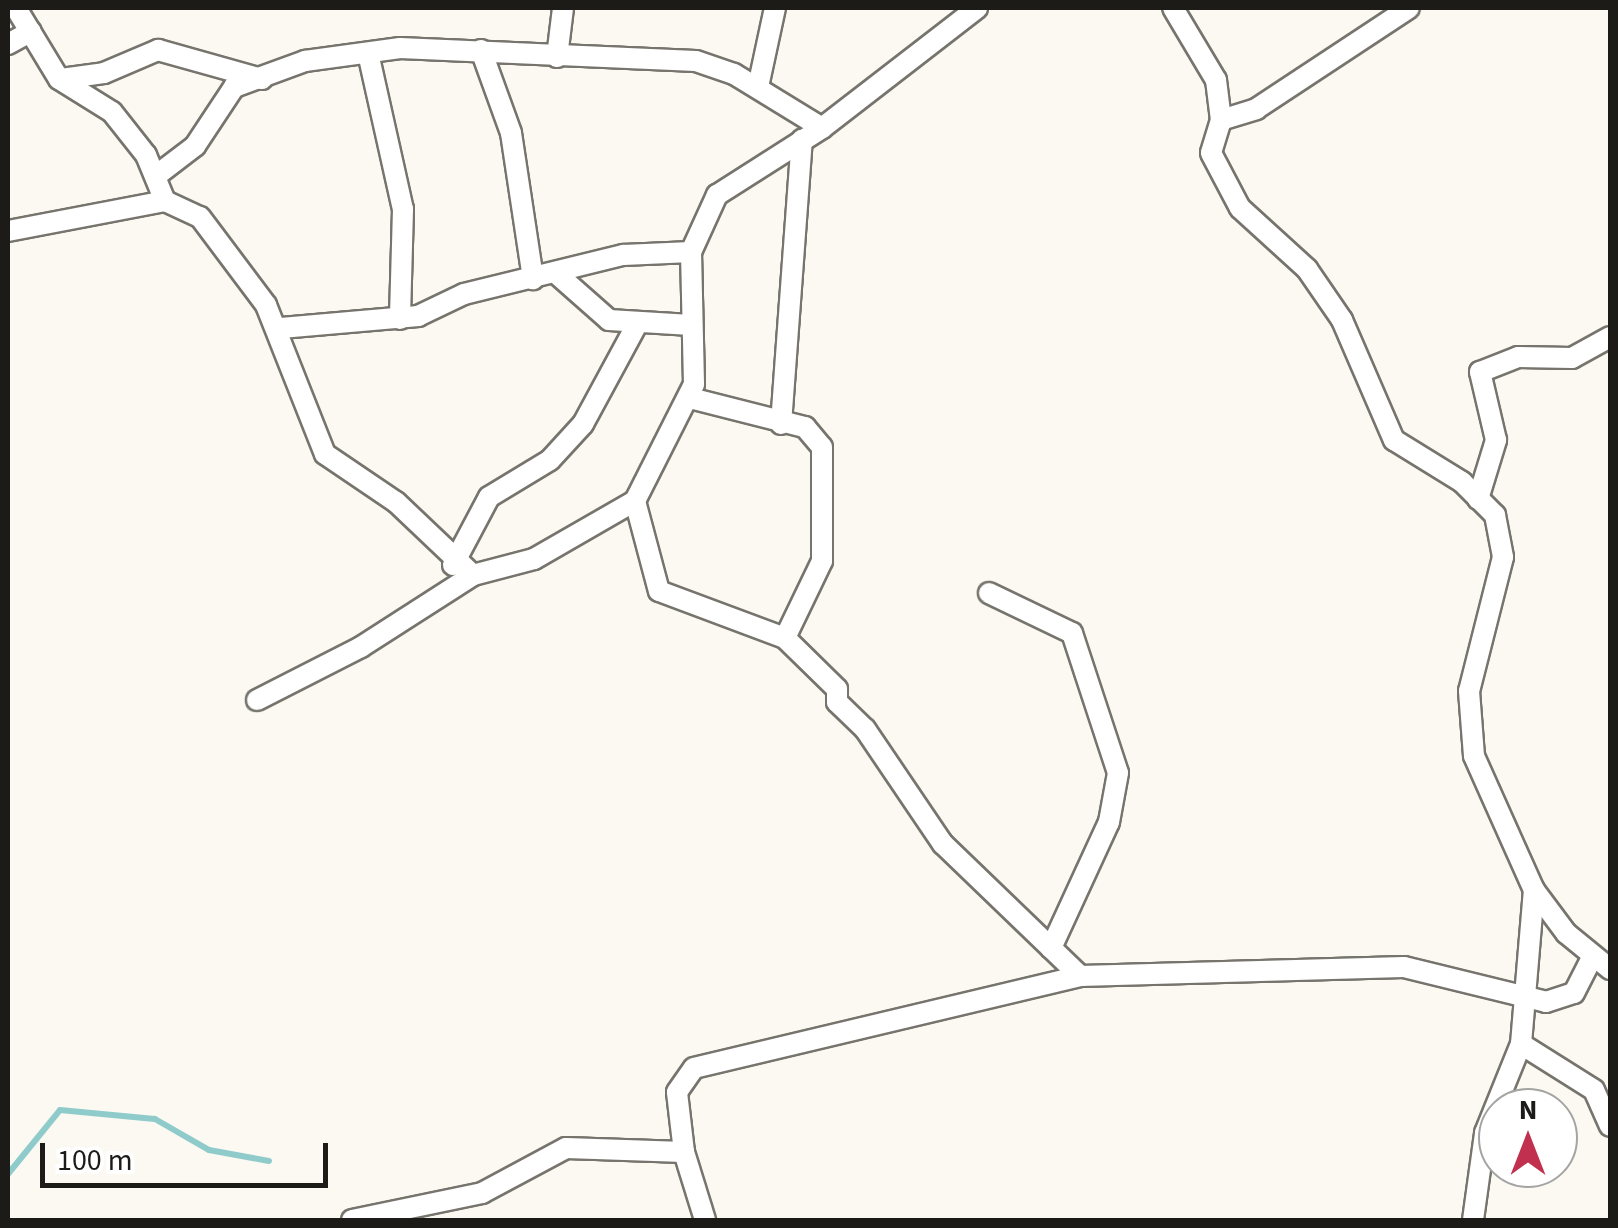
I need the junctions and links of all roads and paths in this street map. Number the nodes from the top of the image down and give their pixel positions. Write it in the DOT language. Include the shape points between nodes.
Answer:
graph roads {
  1 [pos="16,8"];
  2 [pos="563,8"];
  3 [pos="774,8"];
  4 [pos="976,8"];
  5 [pos="1173,8"];
  6 [pos="1409,8"];
  7 [pos="31,31"];
  8 [pos="8,44"];
  9 [pos="481,50"];
  10 [pos="368,53"];
  11 [pos="556,57"];
  12 [pos="59,79"];
  13 [pos="262,79"];
  14 [pos="758,86"];
  15 [pos="1221,120"];
  16 [pos="822,128"];
  17 [pos="802,140"];
  18 [pos="156,175"];
  19 [pos="166,201"];
  20 [pos="8,231"];
  21 [pos="690,252"];
  22 [pos="558,275"];
  23 [pos="533,279"];
  24 [pos="400,319"];
  25 [pos="637,324"];
  26 [pos="690,325"];
  27 [pos="282,328"];
  28 [pos="1610,337"];
  29 [pos="690,398"];
  30 [pos="781,424"];
  31 [pos="1478,499"];
  32 [pos="635,501"];
  33 [pos="453,565"];
  34 [pos="473,575"];
  35 [pos="988,594"];
  36 [pos="784,638"];
  37 [pos="257,700"];
  38 [pos="1534,890"];
  39 [pos="1051,948"];
  40 [pos="1601,964"];
  41 [pos="1080,976"];
  42 [pos="1523,1000"];
  43 [pos="1520,1044"];
  44 [pos="1610,1126"];
  45 [pos="684,1152"];
  46 [pos="352,1220"];
  47 [pos="706,1220"];
  48 [pos="1473,1220"];
  1 -- 7 [label="street"];
  2 -- 11 [label="street"];
  3 -- 14 [label="street"];
  4 -- 16 [label="street"];
  5 -- 15 [label="street" via="1216,80"];
  6 -- 15 [label="street" via="1256,110"];
  7 -- 8 [label="street"];
  7 -- 12 [label="street"];
  9 -- 10 [label="street"];
  9 -- 11 [label="street"];
  9 -- 23 [label="street" via="511,133"];
  10 -- 13 [label="street" via="306,61"];
  10 -- 24 [label="street" via="403,209"];
  11 -- 14 [label="street" via="696,61"];
  12 -- 13 [label="street" via="104,73 158,50"];
  12 -- 18 [label="street" via="112,112"];
  13 -- 18 [label="street" via="234,86 194,146"];
  14 -- 16 [label="street"];
  15 -- 31 [label="street" via="1211,140 1216,170 1248,218 1296,258 1342,320 1390,433"];
  16 -- 17 [label="street"];
  17 -- 21 [label="street" via="722,188"];
  17 -- 30 [label="street"];
  18 -- 19 [label="street"];
  19 -- 20 [label="street"];
  19 -- 27 [label="street" via="200,217"];
  21 -- 22 [label="street" via="623,255"];
  21 -- 26 [label="street"];
  22 -- 23 [label="street"];
  22 -- 25 [label="street" via="610,320"];
  23 -- 24 [label="street"];
  24 -- 27 [label="street"];
  25 -- 26 [label="street"];
  25 -- 33 [label="street" via="583,424 550,460 490,496"];
  26 -- 29 [label="street"];
  27 -- 33 [label="street" via="325,454 406,511"];
  28 -- 31 [label="street" via="1572,358 1518,356 1480,372 1496,440"];
  29 -- 30 [label="street"];
  29 -- 32 [label="street"];
  30 -- 36 [label="street" via="808,428 822,447 826,514 816,580"];
  31 -- 38 [label="street" via="1494,515 1503,557 1469,691 1474,756"];
  32 -- 34 [label="street" via="534,559"];
  32 -- 36 [label="street" via="659,591"];
  33 -- 34 [label="street"];
  34 -- 37 [label="street" via="360,647"];
  35 -- 39 [label="street" via="1072,634 1118,773 1109,822"];
  36 -- 39 [label="street" via="836,689 838,702 865,729 943,844"];
  38 -- 40 [label="street"];
  38 -- 42 [label="street"];
  39 -- 41 [label="street"];
  40 -- 42 [label="street" via="1571,996"];
  41 -- 42 [label="street" via="1398,966"];
  41 -- 45 [label="street" via="694,1068 676,1092"];
  42 -- 43 [label="street"];
  43 -- 44 [label="street" via="1594,1090"];
  43 -- 48 [label="street" via="1485,1133"];
  45 -- 46 [label="street" via="566,1148 482,1193"];
  45 -- 47 [label="street"];
}
